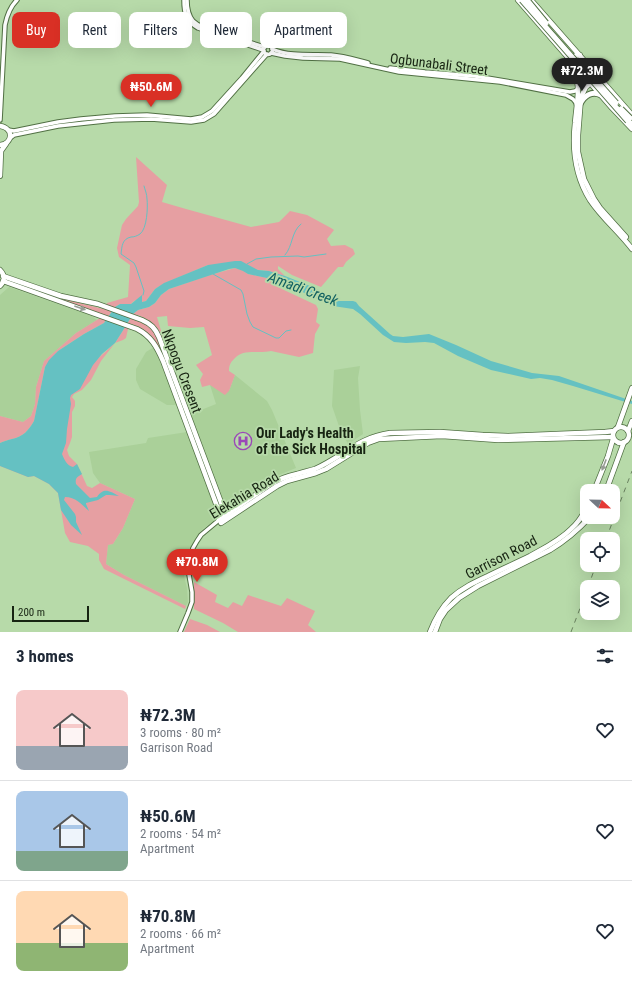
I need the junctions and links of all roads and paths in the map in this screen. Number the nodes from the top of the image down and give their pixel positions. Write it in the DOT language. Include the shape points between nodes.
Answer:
graph roads {
  1 [pos="17,0"];
  2 [pos="184,0"];
  3 [pos="187,0"];
  4 [pos="518,0"];
  5 [pos="522,0"];
  6 [pos="527,0"];
  7 [pos="531,0"];
  8 [pos="267,51"];
  9 [pos="580,55"];
  10 [pos="572,62"];
  11 [pos="598,76"];
  12 [pos="590,83"];
  13 [pos="578,89"];
  14 [pos="570,92"];
  15 [pos="601,95"];
  16 [pos="577,98"];
  17 [pos="579,104"];
  18 [pos="0,119"];
  19 [pos="631,120"];
  20 [pos="58,124"];
  21 [pos="4,128"];
  22 [pos="632,129"];
  23 [pos="10,138"];
  24 [pos="6,144"];
  25 [pos="0,145"];
  26 [pos="0,176"];
  27 [pos="632,245"];
  28 [pos="632,249"];
  29 [pos="0,270"];
  30 [pos="3,278"];
  31 [pos="0,286"];
  32 [pos="632,388"];
  33 [pos="632,421"];
  34 [pos="618,427"];
  35 [pos="614,431"];
  36 [pos="630,434"];
  37 [pos="613,438"];
  38 [pos="628,441"];
  39 [pos="597,484"];
  40 [pos="609,484"];
  41 [pos="220,507"];
  42 [pos="231,510"];
  43 [pos="224,515"];
  44 [pos="230,516"];
  45 [pos="580,518"];
  46 [pos="220,521"];
  47 [pos="583,524"];
  48 [pos="180,632"];
  49 [pos="430,632"];
  50 [pos="435,632"];
  1 -- 18 [label="street" via="9,10 5,25"];
  2 -- 8 [label="street, Ogbunabali Street" via="185,12 192,25"];
  3 -- 8 [label="street, Ogbunabali Street" via="190,16 197,24"];
  4 -- 10 [label="main road"];
  5 -- 19 [label="highway, bridge"];
  6 -- 19 [label="highway, bridge"];
  7 -- 9 [label="main road"];
  8 -- 14 [label="street, Ogbunabali Street" via="342,56 391,68 475,76"];
  8 -- 17 [label="street, Ogbunabali Street" via="303,58 340,59 399,72 500,82 566,95"];
  8 -- 20 [label="street" via="212,111 202,117 115,116"];
  9 -- 10 [label="main road" via="574,56"];
  9 -- 11 [label="main road"];
  10 -- 12 [label="main road"];
  10 -- 13 [label="main road"];
  11 -- 12 [label="main road"];
  11 -- 19 [label="main road"];
  12 -- 15 [label="main road"];
  12 -- 17 [label="main road"];
  13 -- 14 [label="street"];
  13 -- 16 [label="main road"];
  14 -- 16 [label="street"];
  15 -- 17 [label="highway" via="595,92 588,94"];
  15 -- 22 [label="main road"];
  16 -- 17 [label="main road"];
  17 -- 27 [label="main road" via="577,144 584,179 600,208"];
  17 -- 28 [label="main road" via="573,145 580,179 595,207"];
  18 -- 21 [label="street"];
  20 -- 21 [label="street" via="14,131"];
  20 -- 23 [label="street"];
  21 -- 23 [label="main road" via="10,134"];
  23 -- 24 [label="main road"];
  24 -- 25 [label="main road"];
  24 -- 26 [label="main road" via="1,151"];
  29 -- 30 [label="main road"];
  30 -- 31 [label="main road"];
  30 -- 41 [label="main road, Nkpogu Cresent, one-way" via="146,334 158,349"];
  30 -- 41 [label="main road, Nkpogu Cresent" via="104,306 151,325 159,337"];
  32 -- 34 [label="main road"];
  33 -- 36 [label="main road"];
  34 -- 35 [label="main road"];
  34 -- 36 [label="main road" via="624,427"];
  35 -- 37 [label="main road"];
  35 -- 42 [label="main road, Elekahia Road" via="508,436 440,432 384,434 367,439 313,470 286,476"];
  36 -- 38 [label="main road"];
  37 -- 38 [label="main road" via="618,442"];
  37 -- 39 [label="main road, one-way"];
  37 -- 44 [label="main road, Elekahia Road" via="498,440 442,436 379,439 326,469 277,486"];
  38 -- 40 [label="main road"];
  41 -- 42 [label="main road"];
  41 -- 43 [label="main road, Nkpogu Cresent"];
  41 -- 46 [label="main road, Nkpogu Cresent"];
  42 -- 43 [label="main road, Elekahia Road"];
  43 -- 44 [label="main road"];
  43 -- 46 [label="main road, Elekahia Road"];
  44 -- 46 [label="main road, Elekahia Road"];
  45 -- 49 [label="main road, Garrison Road" via="555,542 461,590 440,612"];
  46 -- 48 [label="street, Elekahia Road" via="201,535 193,548 188,564 192,602"];
  47 -- 50 [label="main road, Garrison Road" via="554,547 455,600 443,614"];
}
